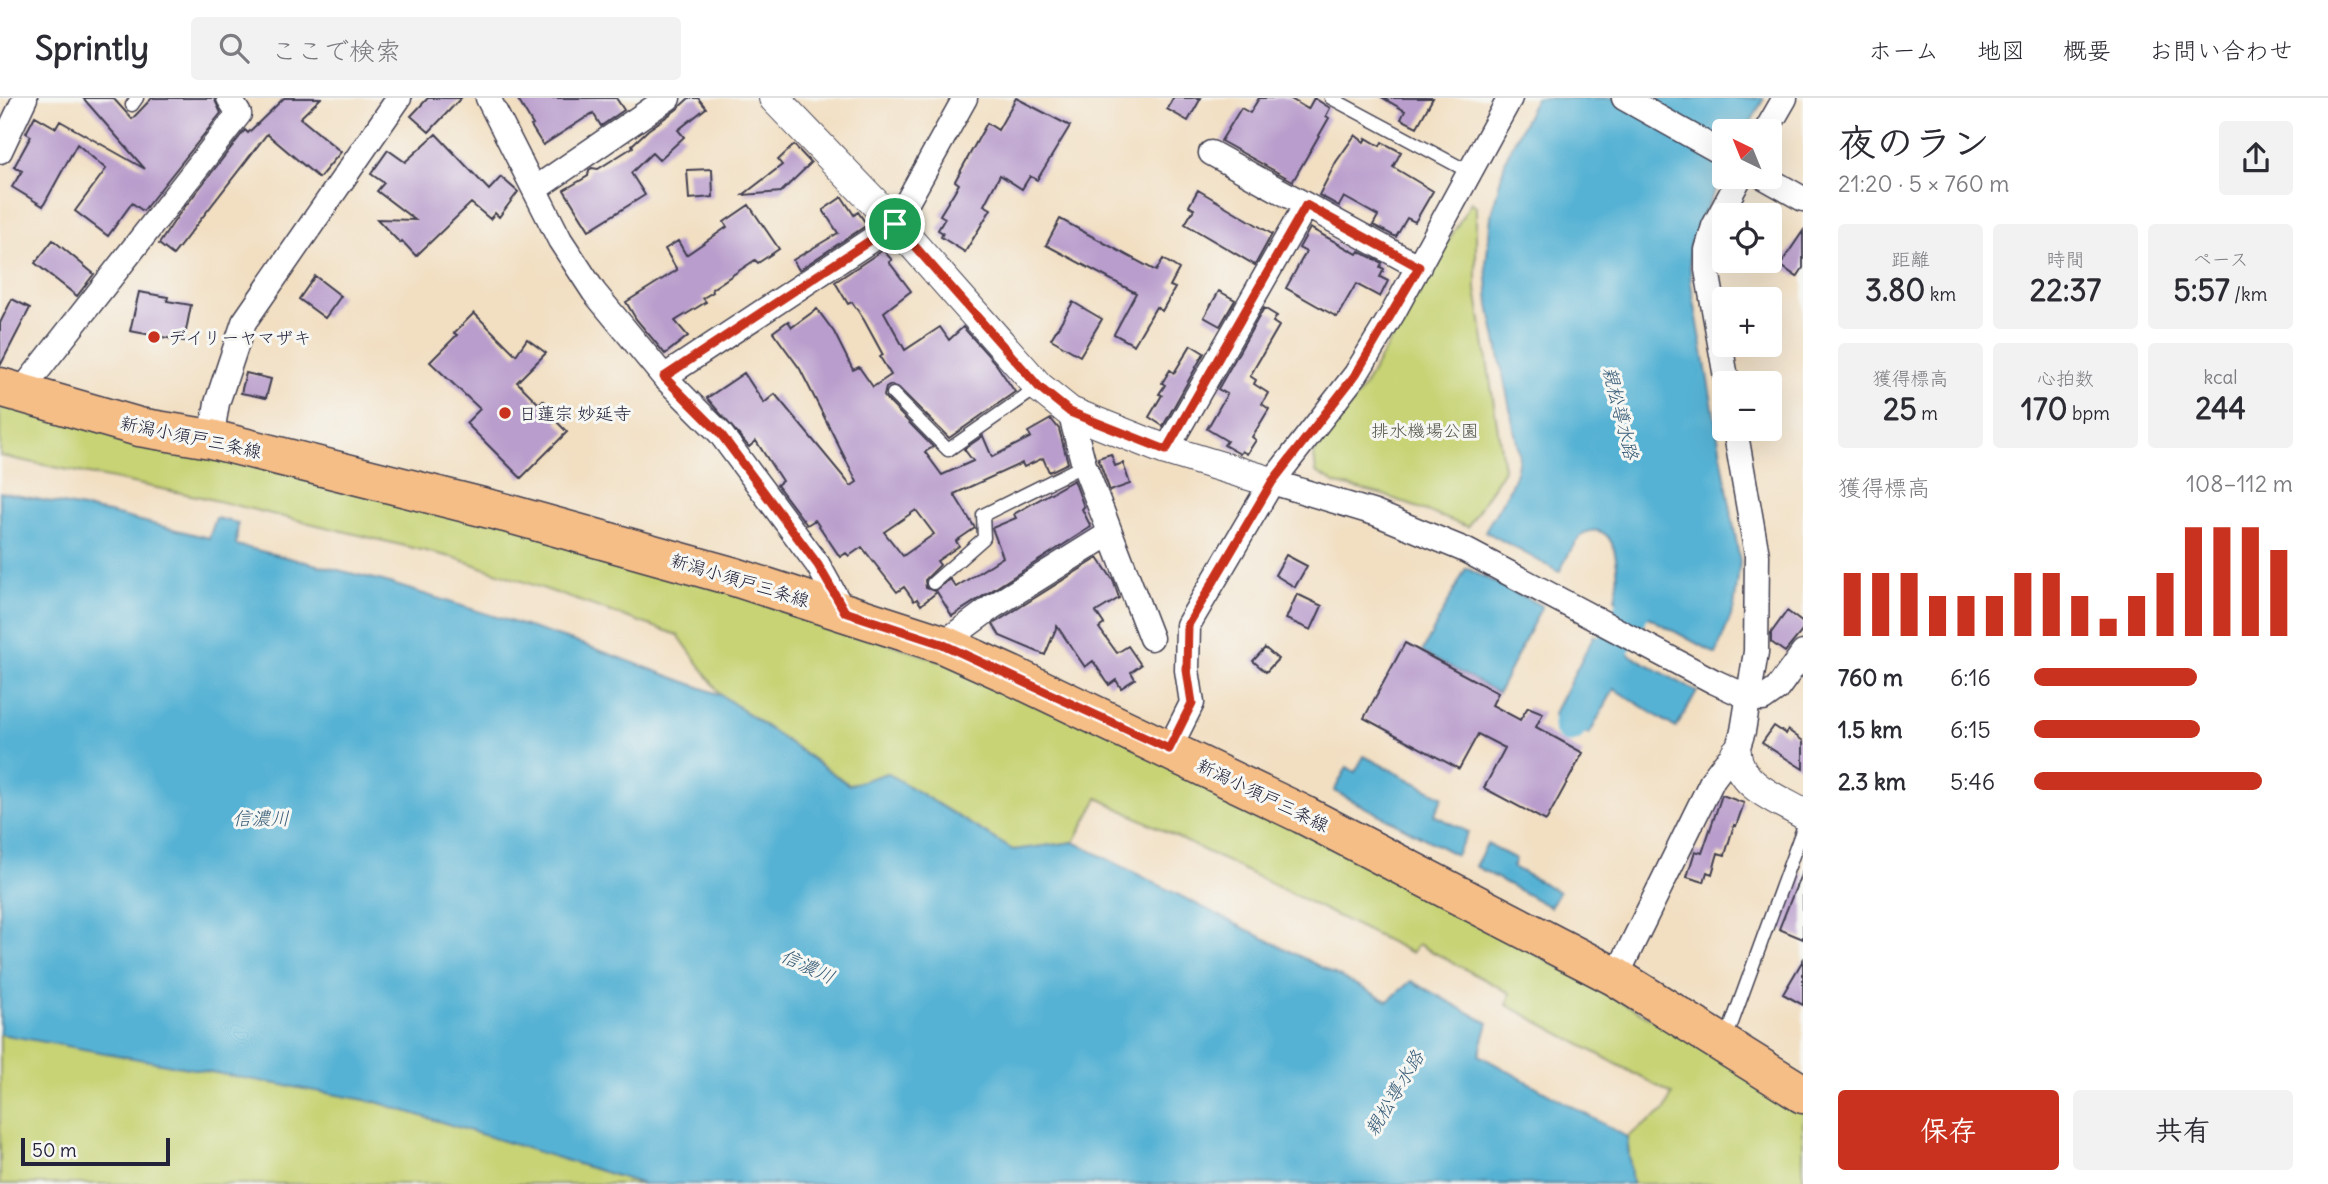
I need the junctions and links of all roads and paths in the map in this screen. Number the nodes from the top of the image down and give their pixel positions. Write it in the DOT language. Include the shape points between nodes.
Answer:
graph roads {
  1 [pos="25,98"];
  2 [pos="229,98"];
  3 [pos="399,98"];
  4 [pos="488,98"];
  5 [pos="668,98"];
  6 [pos="774,98"];
  7 [pos="965,98"];
  8 [pos="1331,98"];
  9 [pos="1510,98"];
  10 [pos="1624,98"];
  11 [pos="1785,98"];
  12 [pos="1773,119"];
  13 [pos="1712,147"];
  14 [pos="0,151"];
  15 [pos="1211,153"];
  16 [pos="1471,173"];
  17 [pos="1782,187"];
  18 [pos="534,189"];
  19 [pos="1734,189"];
  20 [pos="1803,199"];
  21 [pos="1306,205"];
  22 [pos="895,224"];
  23 [pos="1419,267"];
  24 [pos="1725,371"];
  25 [pos="664,377"];
  26 [pos="1039,387"];
  27 [pos="10,390"];
  28 [pos="893,394"];
  29 [pos="1070,412"];
  30 [pos="211,439"];
  31 [pos="1737,441"];
  32 [pos="1166,450"];
  33 [pos="1084,465"];
  34 [pos="1272,482"];
  35 [pos="1109,534"];
  36 [pos="933,583"];
  37 [pos="845,612"];
  38 [pos="1151,638"];
  39 [pos="942,644"];
  40 [pos="1803,653"];
  41 [pos="1750,698"];
  42 [pos="1169,749"];
  43 [pos="1736,753"];
  44 [pos="1803,814"];
  45 [pos="1803,828"];
  46 [pos="1616,977"];
  47 [pos="1724,1045"];
  48 [pos="1803,1094"];
  1 -- 14 [label="street"];
  2 -- 27 [label="street" via="239,114"];
  3 -- 30 [label="street" via="244,322 217,403"];
  4 -- 18 [label="street"];
  5 -- 18 [label="street"];
  6 -- 22 [label="street"];
  7 -- 22 [label="street"];
  8 -- 16 [label="lane"];
  9 -- 16 [label="street"];
  10 -- 13 [label="street"];
  11 -- 12 [label="street"];
  15 -- 21 [label="street"];
  16 -- 23 [label="street"];
  17 -- 20 [label="street"];
  18 -- 25 [label="street" via="594,292"];
  19 -- 24 [label="street" via="1707,250"];
  21 -- 23 [label="street"];
  21 -- 32 [label="street"];
  22 -- 25 [label="street"];
  22 -- 26 [label="street"];
  23 -- 34 [label="street" via="1356,374"];
  25 -- 37 [label="street" via="720,433 818,565"];
  26 -- 28 [label="lane" via="948,450"];
  26 -- 29 [label="street"];
  27 -- 30 [label="main road, 新潟小須戸三条線" via="139,427"];
  29 -- 32 [label="street"];
  29 -- 33 [label="street"];
  30 -- 37 [label="main road, 新潟小須戸三条線" via="506,513"];
  31 -- 41 [label="street" via="1757,555 1756,652"];
  32 -- 34 [label="street"];
  33 -- 35 [label="street"];
  33 -- 36 [label="lane" via="983,515 984,538"];
  34 -- 41 [label="street" via="1375,513 1465,550"];
  34 -- 42 [label="street" via="1188,625 1192,703"];
  35 -- 38 [label="street"];
  35 -- 39 [label="street"];
  37 -- 39 [label="main road, 新潟小須戸三条線"];
  39 -- 42 [label="main road, 新潟小須戸三条線"];
  40 -- 41 [label="street" via="1777,689 1763,699"];
  41 -- 43 [label="street"];
  42 -- 46 [label="main road, 新潟小須戸三条線"];
  43 -- 44 [label="street" via="1742,775"];
  43 -- 46 [label="street" via="1713,779"];
  45 -- 47 [label="lane"];
  46 -- 47 [label="main road, 新潟小須戸三条線"];
  47 -- 48 [label="main road, 新潟小須戸三条線"];
}
